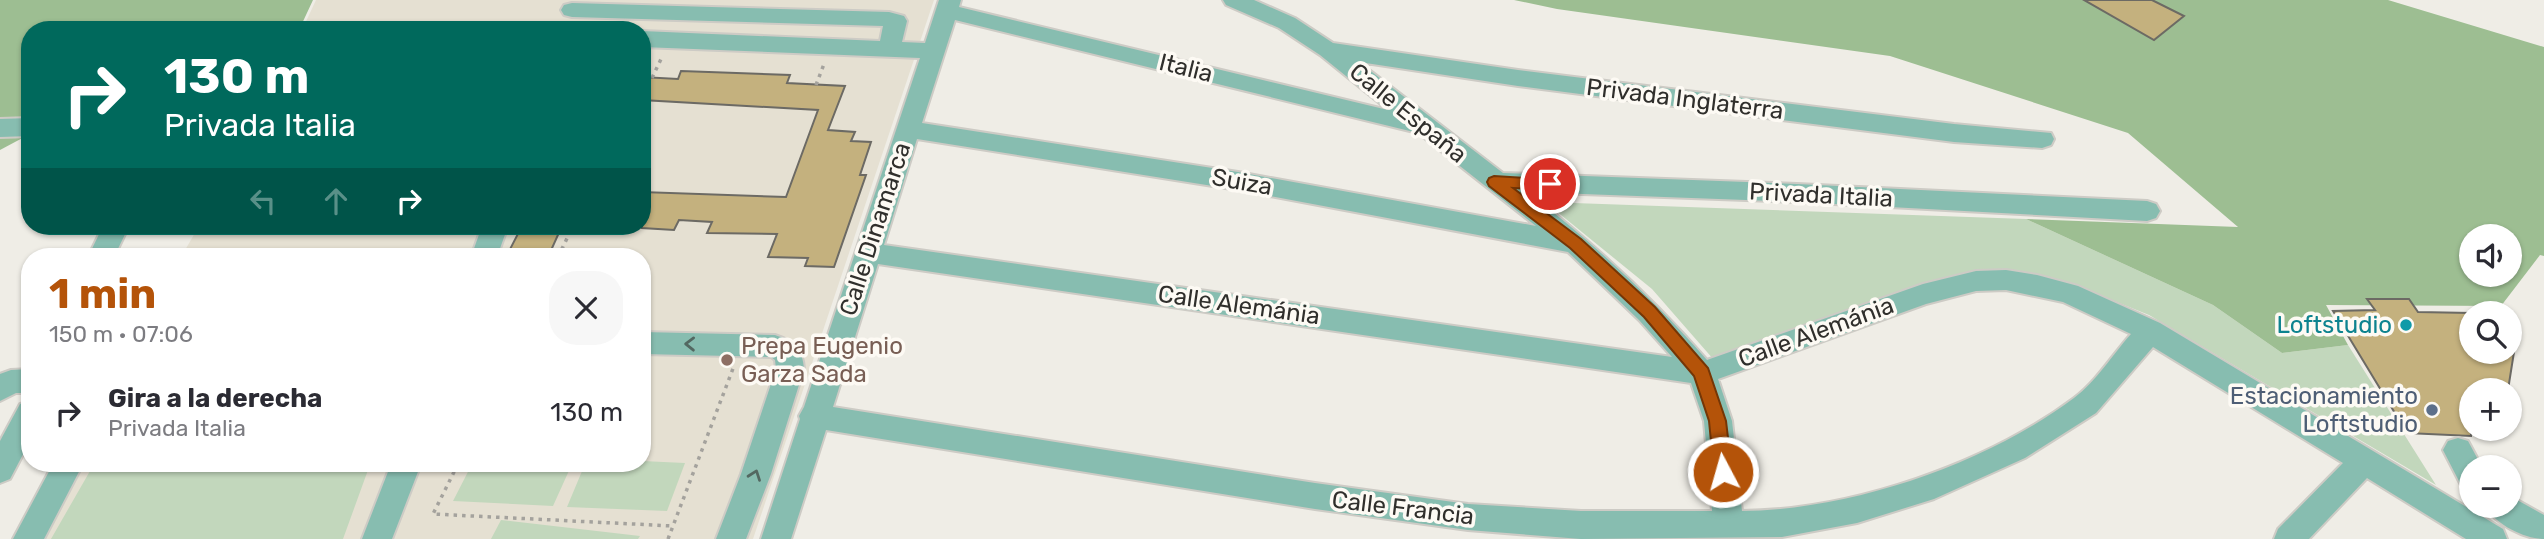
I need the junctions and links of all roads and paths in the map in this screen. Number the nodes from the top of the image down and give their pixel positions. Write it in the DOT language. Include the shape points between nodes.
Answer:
graph roads {
  1 [pos="1234,0"];
  2 [pos="948,5"];
  3 [pos="576,12"];
  4 [pos="651,39"];
  5 [pos="889,49"];
  6 [pos="1328,50"];
  7 [pos="933,51"];
  8 [pos="21,127"];
  9 [pos="1425,127"];
  10 [pos="0,128"];
  11 [pos="908,129"];
  12 [pos="2042,139"];
  13 [pos="1494,182"];
  14 [pos="2147,211"];
  15 [pos="1575,243"];
  16 [pos="868,253"];
  17 [pos="2150,331"];
  18 [pos="651,343"];
  19 [pos="741,345"];
  20 [pos="1702,373"];
  21 [pos="21,382"];
  22 [pos="0,389"];
  23 [pos="813,416"];
  24 [pos="21,427"];
  25 [pos="3,457"];
  26 [pos="2365,460"];
  27 [pos="64,472"];
  28 [pos="403,472"];
  29 [pos="454,472"];
  30 [pos="673,526"];
  31 [pos="1730,531"];
  32 [pos="28,539"];
  33 [pos="377,539"];
  34 [pos="668,539"];
  35 [pos="731,539"];
  36 [pos="776,539"];
  37 [pos="2289,539"];
  38 [pos="2492,539"];
  1 -- 6 [label="street, Calle España" via="1287,23"];
  2 -- 7 [label="street, Calle Dinamarca"];
  2 -- 9 [label="street, Italia"];
  3 -- 5 [label="street" via="889,19 897,25"];
  4 -- 5 [label="street"];
  5 -- 7 [label="street"];
  6 -- 9 [label="street, Calle España"];
  6 -- 12 [label="street, Privada Inglaterra" via="1954,133"];
  7 -- 11 [label="street, Calle Dinamarca"];
  8 -- 10 [label="street"];
  9 -- 13 [label="street, Calle España"];
  11 -- 15 [label="street, Suiza" via="1238,181"];
  11 -- 16 [label="street, Calle Dinamarca"];
  13 -- 14 [label="street, Privada Italia"];
  13 -- 15 [label="street, Calle España"];
  15 -- 20 [label="street, Calle España" via="1649,312"];
  16 -- 20 [label="street, Calle Alemánia"];
  16 -- 23 [label="street, Calle Dinamarca"];
  17 -- 20 [label="street, Calle Alemánia" via="2069,293 2006,280 1976,281 1923,294"];
  17 -- 26 [label="street, Calle Alemánia"];
  17 -- 31 [label="street, Calle Francia" via="2086,405 2015,449 1934,486 1857,510"];
  19 -- 18 [label="lane, one-way"];
  19 -- 30 [label="path"];
  35 -- 19 [label="lane, one-way" via="790,369 786,351 775,346"];
  20 -- 31 [label="street, Calle España" via="1718,421"];
  21 -- 22 [label="street"];
  23 -- 31 [label="street, Calle Francia" via="1468,517"];
  23 -- 36 [label="street, Calle Dinamarca"];
  24 -- 25 [label="street"];
  26 -- 37 [label="street"];
  26 -- 38 [label="street, Calle Alemánia"];
  27 -- 32 [label="lane"];
  28 -- 33 [label="lane"];
  29 -- 30 [label="path" via="433,514"];
  30 -- 34 [label="path"];
}
